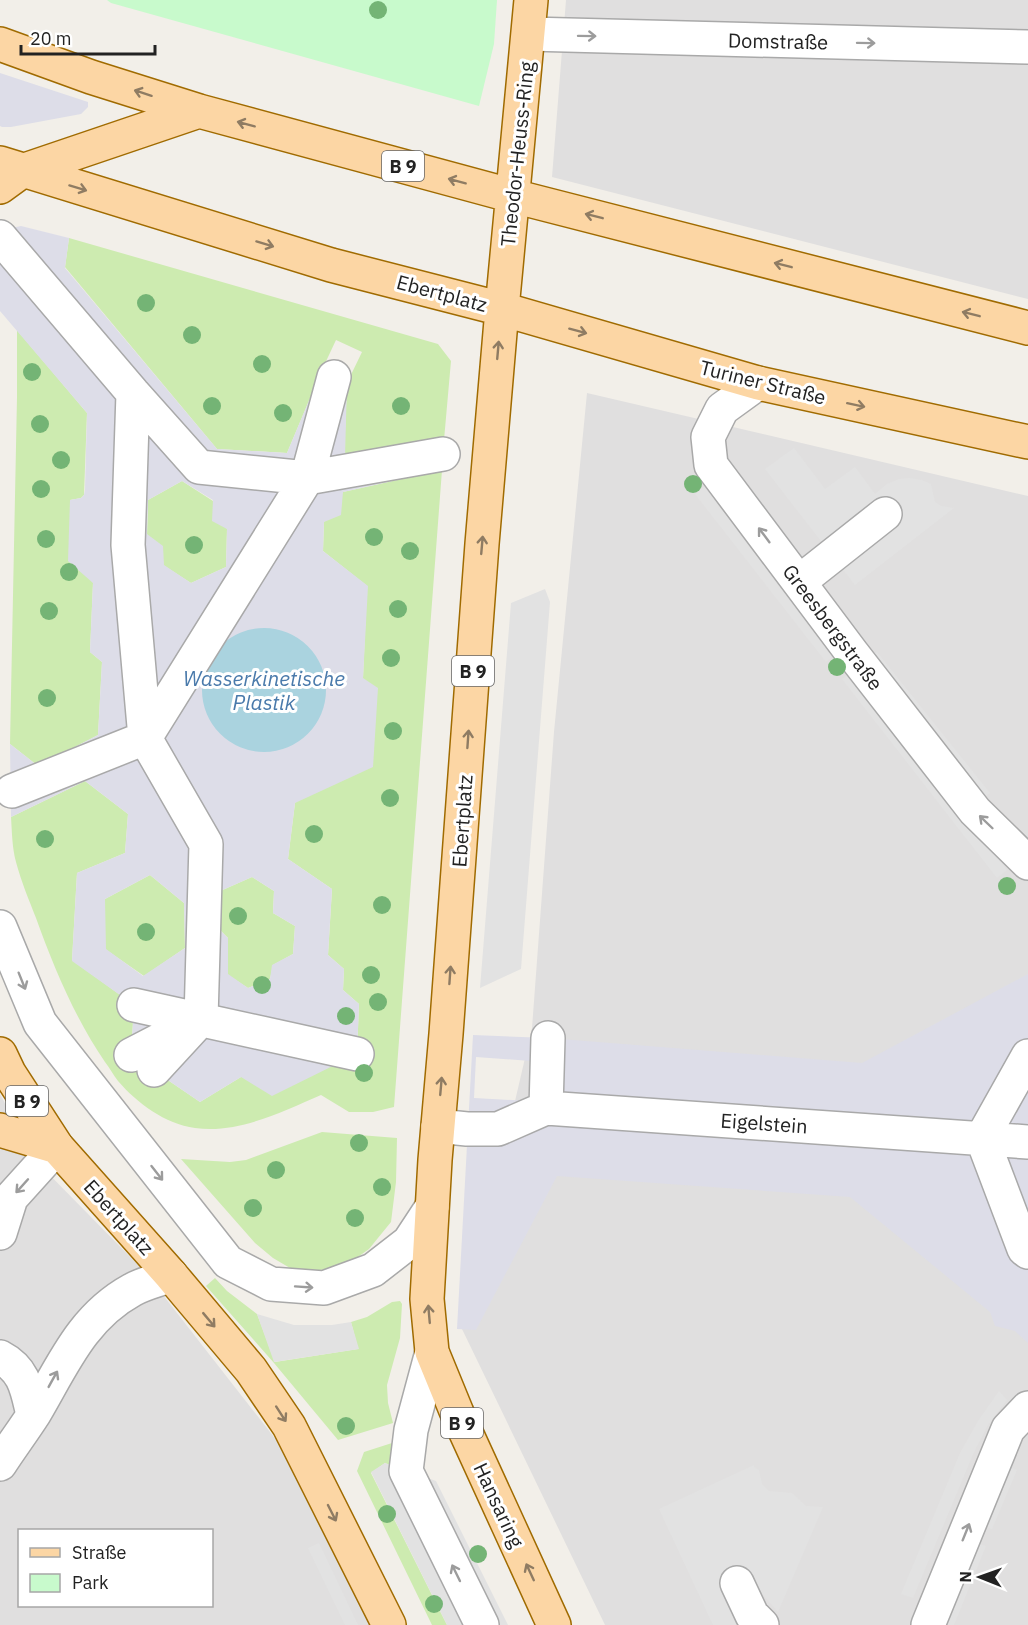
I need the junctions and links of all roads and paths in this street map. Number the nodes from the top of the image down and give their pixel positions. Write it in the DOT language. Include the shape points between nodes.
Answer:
graph roads {
  1 [pos="531,0"];
  2 [pos="529,34"];
  3 [pos="0,44"];
  4 [pos="1028,46"];
  5 [pos="199,111"];
  6 [pos="8,174"];
  7 [pos="513,196"];
  8 [pos="0,237"];
  9 [pos="502,309"];
  10 [pos="1028,328"];
  11 [pos="334,377"];
  12 [pos="758,383"];
  13 [pos="133,393"];
  14 [pos="1028,442"];
  15 [pos="443,454"];
  16 [pos="307,478"];
  17 [pos="885,514"];
  18 [pos="799,582"];
  19 [pos="145,738"];
  20 [pos="12,791"];
  21 [pos="1028,862"];
  22 [pos="0,927"];
  23 [pos="134,1005"];
  24 [pos="201,1019"];
  25 [pos="548,1038"];
  26 [pos="0,1054"];
  27 [pos="357,1054"];
  28 [pos="1028,1056"];
  29 [pos="142,1062"];
  30 [pos="542,1090"];
  31 [pos="438,1126"];
  32 [pos="0,1130"];
  33 [pos="982,1138"];
  34 [pos="1028,1142"];
  35 [pos="57,1147"];
  36 [pos="432,1207"];
  37 [pos="0,1233"];
  38 [pos="1028,1252"];
  39 [pos="171,1275"];
  40 [pos="432,1352"];
  41 [pos="0,1357"];
  42 [pos="1028,1408"];
  43 [pos="33,1415"];
  44 [pos="0,1464"];
  45 [pos="737,1584"];
  46 [pos="389,1625"];
  47 [pos="482,1625"];
  48 [pos="554,1625"];
  49 [pos="762,1625"];
  50 [pos="928,1625"];
  1 -- 2 [label="main road, Theodor-Heuss-Ring"];
  2 -- 4 [label="street, Domstraße, one-way"];
  2 -- 7 [label="main road, Theodor-Heuss-Ring"];
  5 -- 3 [label="main road, B 9, one-way"];
  5 -- 6 [label="main road"];
  7 -- 5 [label="main road, B 9, one-way"];
  6 -- 9 [label="main road, Ebertplatz, one-way"];
  7 -- 9 [label="main road, Theodor-Heuss-Ring / B 9"];
  10 -- 7 [label="main road, one-way"];
  8 -- 13 [label="street"];
  9 -- 12 [label="main road, Turiner Straße, one-way"];
  31 -- 9 [label="main road, Ebertplatz / B 9, one-way"];
  11 -- 16 [label="street"];
  12 -- 14 [label="main road, Turiner Straße, one-way"];
  18 -- 12 [label="street, Greesbergstraße, one-way" via="711,465 708,437 722,410"];
  13 -- 16 [label="street" via="199,467"];
  13 -- 19 [label="street" via="128,545"];
  15 -- 16 [label="street"];
  16 -- 19 [label="street"];
  17 -- 18 [label="street"];
  21 -- 18 [label="street, Greesbergstraße, one-way" via="975,811"];
  19 -- 20 [label="street"];
  19 -- 24 [label="street" via="206,844"];
  22 -- 36 [label="street, Ebertplatz, one-way" via="40,1023 228,1262 271,1284 324,1288 373,1270 409,1242"];
  23 -- 24 [label="street"];
  24 -- 27 [label="street"];
  24 -- 29 [label="street"];
  25 -- 30 [label="street"];
  26 -- 35 [label="main road, Ebertplatz / B 9"];
  28 -- 33 [label="street"];
  30 -- 31 [label="street, Eigelstein" via="498,1129"];
  30 -- 33 [label="street, Eigelstein"];
  31 -- 36 [label="main road, Ebertplatz / B 9"];
  32 -- 35 [label="main road, B 9"];
  33 -- 34 [label="street, Eigelstein"];
  33 -- 38 [label="street"];
  35 -- 37 [label="street, one-way" via="11,1198"];
  35 -- 39 [label="main road, Ebertplatz / B 9"];
  40 -- 36 [label="main road, Hansaring / B 9, one-way" via="427,1299"];
  43 -- 39 [label="street, one-way" via="90,1324 133,1289"];
  39 -- 46 [label="main road, Ebertplatz / B 9, one-way" via="251,1370 289,1426"];
  47 -- 40 [label="street, one-way" via="406,1471 411,1430"];
  48 -- 40 [label="main road, Hansaring / B 9, one-way"];
  41 -- 43 [label="street" via="12,1363 24,1381"];
  50 -- 42 [label="street, one-way" via="1008,1429"];
  43 -- 44 [label="street"];
  45 -- 49 [label="street" via="752,1615"];
}
